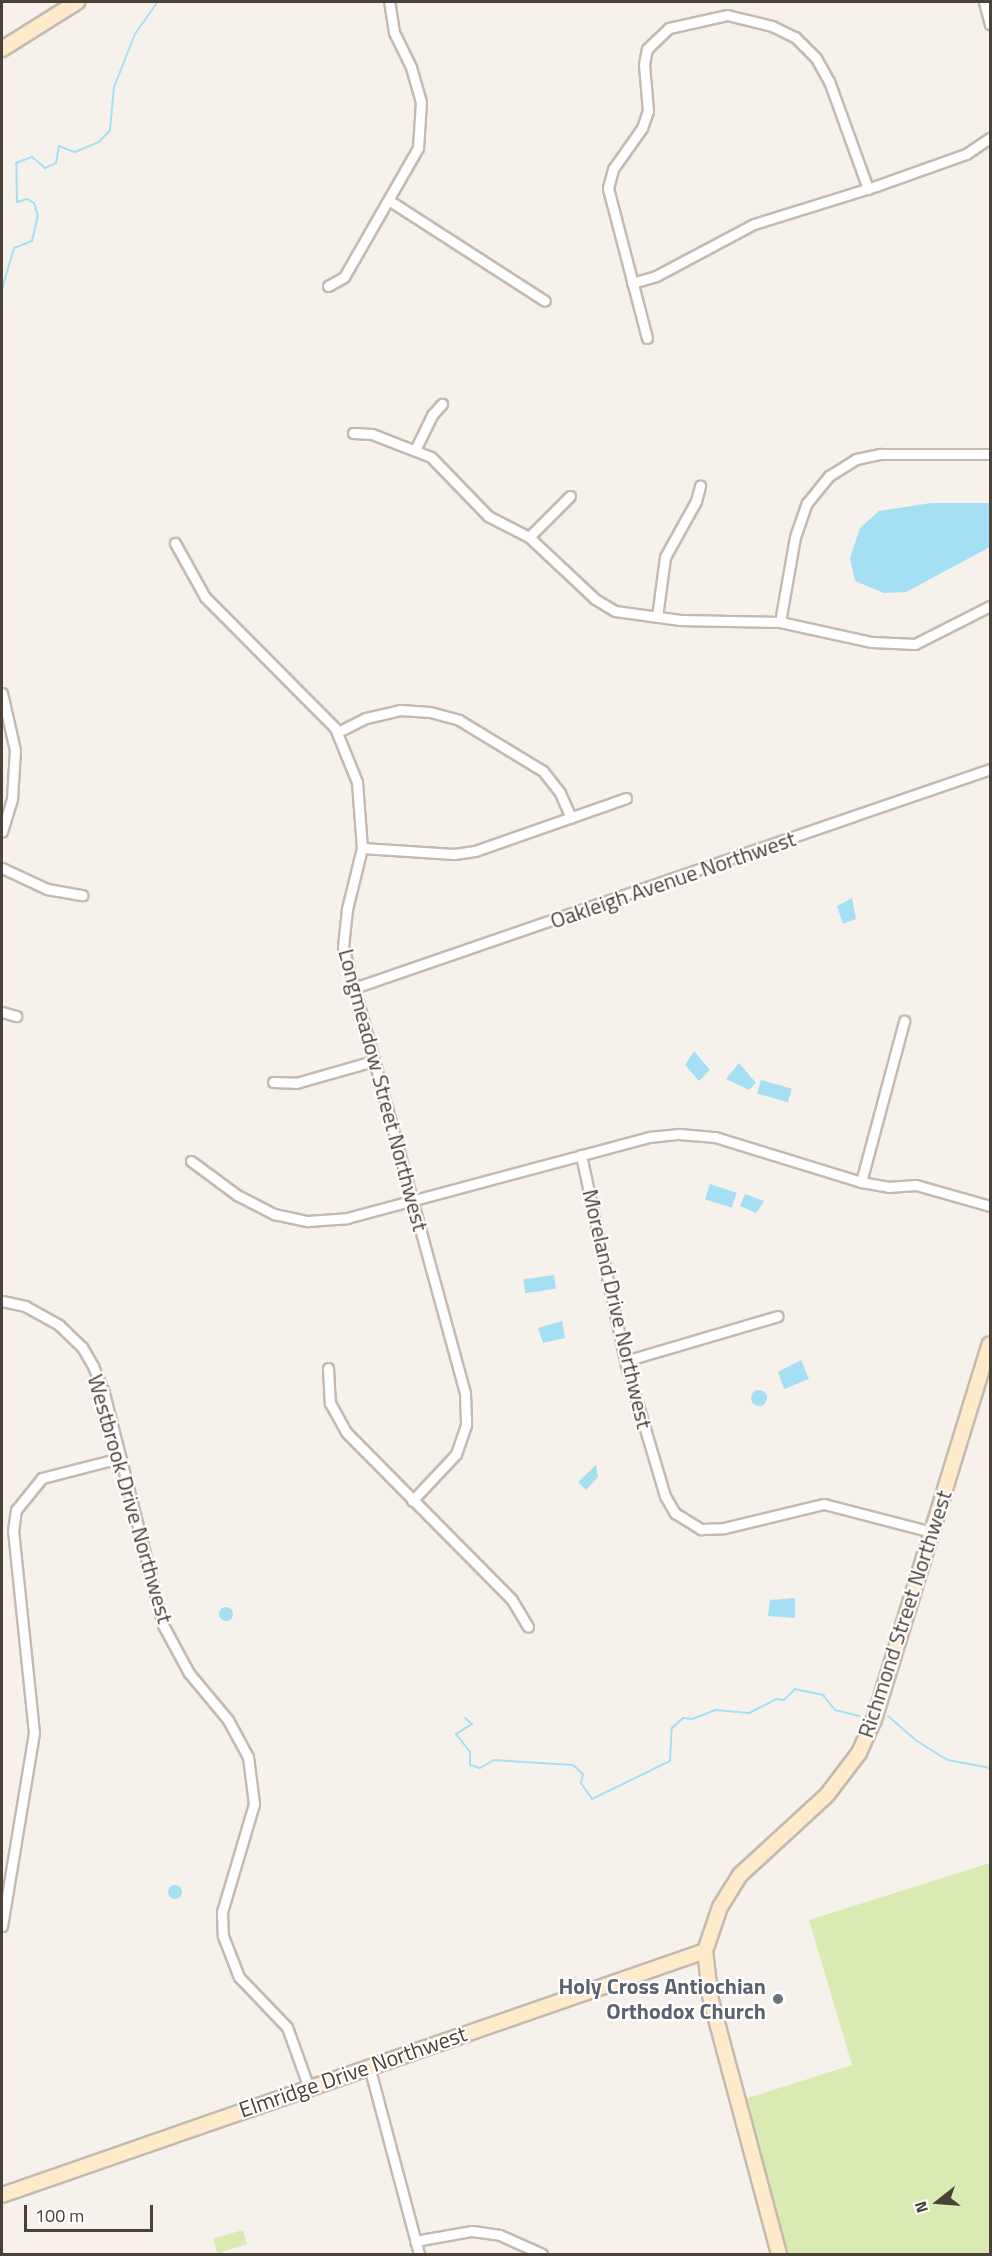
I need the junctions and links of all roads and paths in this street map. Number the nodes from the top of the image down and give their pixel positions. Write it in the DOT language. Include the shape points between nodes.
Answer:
graph roads {
  1 [pos="77,2"];
  2 [pos="389,2"];
  3 [pos="984,2"];
  4 [pos="990,24"];
  5 [pos="2,49"];
  6 [pos="990,138"];
  7 [pos="868,189"];
  8 [pos="390,201"];
  9 [pos="632,283"];
  10 [pos="328,286"];
  11 [pos="545,301"];
  12 [pos="647,338"];
  13 [pos="442,404"];
  14 [pos="353,433"];
  15 [pos="416,448"];
  16 [pos="990,454"];
  17 [pos="700,486"];
  18 [pos="570,496"];
  19 [pos="529,537"];
  20 [pos="175,543"];
  21 [pos="990,606"];
  22 [pos="657,617"];
  23 [pos="780,622"];
  24 [pos="2,693"];
  25 [pos="338,732"];
  26 [pos="990,769"];
  27 [pos="626,798"];
  28 [pos="571,818"];
  29 [pos="2,831"];
  30 [pos="362,848"];
  31 [pos="2,868"];
  32 [pos="82,895"];
  33 [pos="354,988"];
  34 [pos="2,1012"];
  35 [pos="16,1016"];
  36 [pos="904,1021"];
  37 [pos="373,1061"];
  38 [pos="273,1082"];
  39 [pos="580,1155"];
  40 [pos="191,1161"];
  41 [pos="861,1182"];
  42 [pos="412,1200"];
  43 [pos="990,1206"];
  44 [pos="2,1301"];
  45 [pos="777,1316"];
  46 [pos="990,1344"];
  47 [pos="625,1361"];
  48 [pos="328,1368"];
  49 [pos="120,1458"];
  50 [pos="412,1501"];
  51 [pos="932,1532"];
  52 [pos="528,1627"];
  53 [pos="2,1926"];
  54 [pos="705,1952"];
  55 [pos="369,2067"];
  56 [pos="309,2088"];
  57 [pos="2,2195"];
  58 [pos="415,2241"];
  59 [pos="418,2254"];
  60 [pos="542,2254"];
  61 [pos="778,2254"];
  1 -- 5 [label="street"];
  2 -- 8 [label="street" via="394,32 417,83 422,125 418,148"];
  3 -- 4 [label="street"];
  6 -- 7 [label="street" via="966,154"];
  7 -- 9 [label="street" via="754,224 656,276"];
  7 -- 9 [label="street" via="829,81 816,58 795,37 772,26 727,15 669,28 647,49 644,64 648,111 642,128 613,169 608,188"];
  8 -- 10 [label="street" via="344,277"];
  8 -- 11 [label="street"];
  9 -- 12 [label="street"];
  13 -- 15 [label="street" via="432,415"];
  14 -- 15 [label="street" via="372,434"];
  15 -- 19 [label="street" via="441,466 488,516"];
  16 -- 23 [label="street" via="880,454 856,459 829,476 807,503 795,537"];
  17 -- 22 [label="street" via="696,501 665,557"];
  18 -- 19 [label="street"];
  19 -- 22 [label="street" via="595,599 615,611"];
  20 -- 25 [label="street, Longmeadow Street Northwest" via="205,597 309,697"];
  21 -- 23 [label="street" via="915,644 872,642"];
  22 -- 23 [label="street"];
  24 -- 29 [label="street" via="12,723 15,771"];
  25 -- 28 [label="street" via="366,718 400,710 430,712 459,720 543,771 560,793"];
  25 -- 30 [label="street, Longmeadow Street Northwest" via="357,782"];
  26 -- 33 [label="street, Oakleigh Avenue Northwest"];
  27 -- 28 [label="street"];
  28 -- 30 [label="street" via="459,854"];
  30 -- 33 [label="street, Longmeadow Street Northwest" via="343,935"];
  31 -- 32 [label="street" via="47,889"];
  33 -- 37 [label="street, Longmeadow Street Northwest"];
  34 -- 35 [label="street"];
  36 -- 41 [label="street"];
  37 -- 38 [label="street" via="296,1083"];
  37 -- 42 [label="street, Longmeadow Street Northwest"];
  39 -- 41 [label="street" via="649,1137 715,1137"];
  39 -- 42 [label="street"];
  39 -- 47 [label="street, Moreland Drive Northwest"];
  40 -- 42 [label="street" via="237,1196 274,1214 302,1221 347,1218"];
  41 -- 43 [label="street" via="888,1187 916,1185"];
  42 -- 50 [label="street, Longmeadow Street Northwest" via="465,1393 466,1425 448,1464"];
  44 -- 49 [label="street, Westbrook Drive Northwest" via="42,1313 68,1332 84,1351 102,1385"];
  45 -- 47 [label="street"];
  46 -- 51 [label="street, Richmond Street Northwest"];
  47 -- 51 [label="street, Moreland Drive Northwest" via="665,1496 687,1524 701,1529 724,1528 824,1504"];
  48 -- 50 [label="street" via="327,1389 341,1425 358,1448"];
  49 -- 53 [label="street" via="42,1478 16,1510 13,1531 34,1733"];
  49 -- 56 [label="street, Westbrook Drive Northwest" via="163,1625 189,1673 228,1720 249,1758 252,1815 222,1912 230,1960 243,1983 286,2027"];
  50 -- 52 [label="street" via="512,1600"];
  51 -- 54 [label="street, Richmond Street Northwest" via="874,1720 859,1753 827,1795 740,1875 720,1907"];
  54 -- 55 [label="street, Elmridge Drive Northwest"];
  54 -- 61 [label="street, Richmond Street Northwest" via="711,2001"];
  55 -- 56 [label="street, Elmridge Drive Northwest"];
  55 -- 58 [label="street"];
  56 -- 57 [label="street, Elmridge Drive Northwest"];
  58 -- 59 [label="street"];
  58 -- 60 [label="street" via="472,2231 500,2235"];
}
